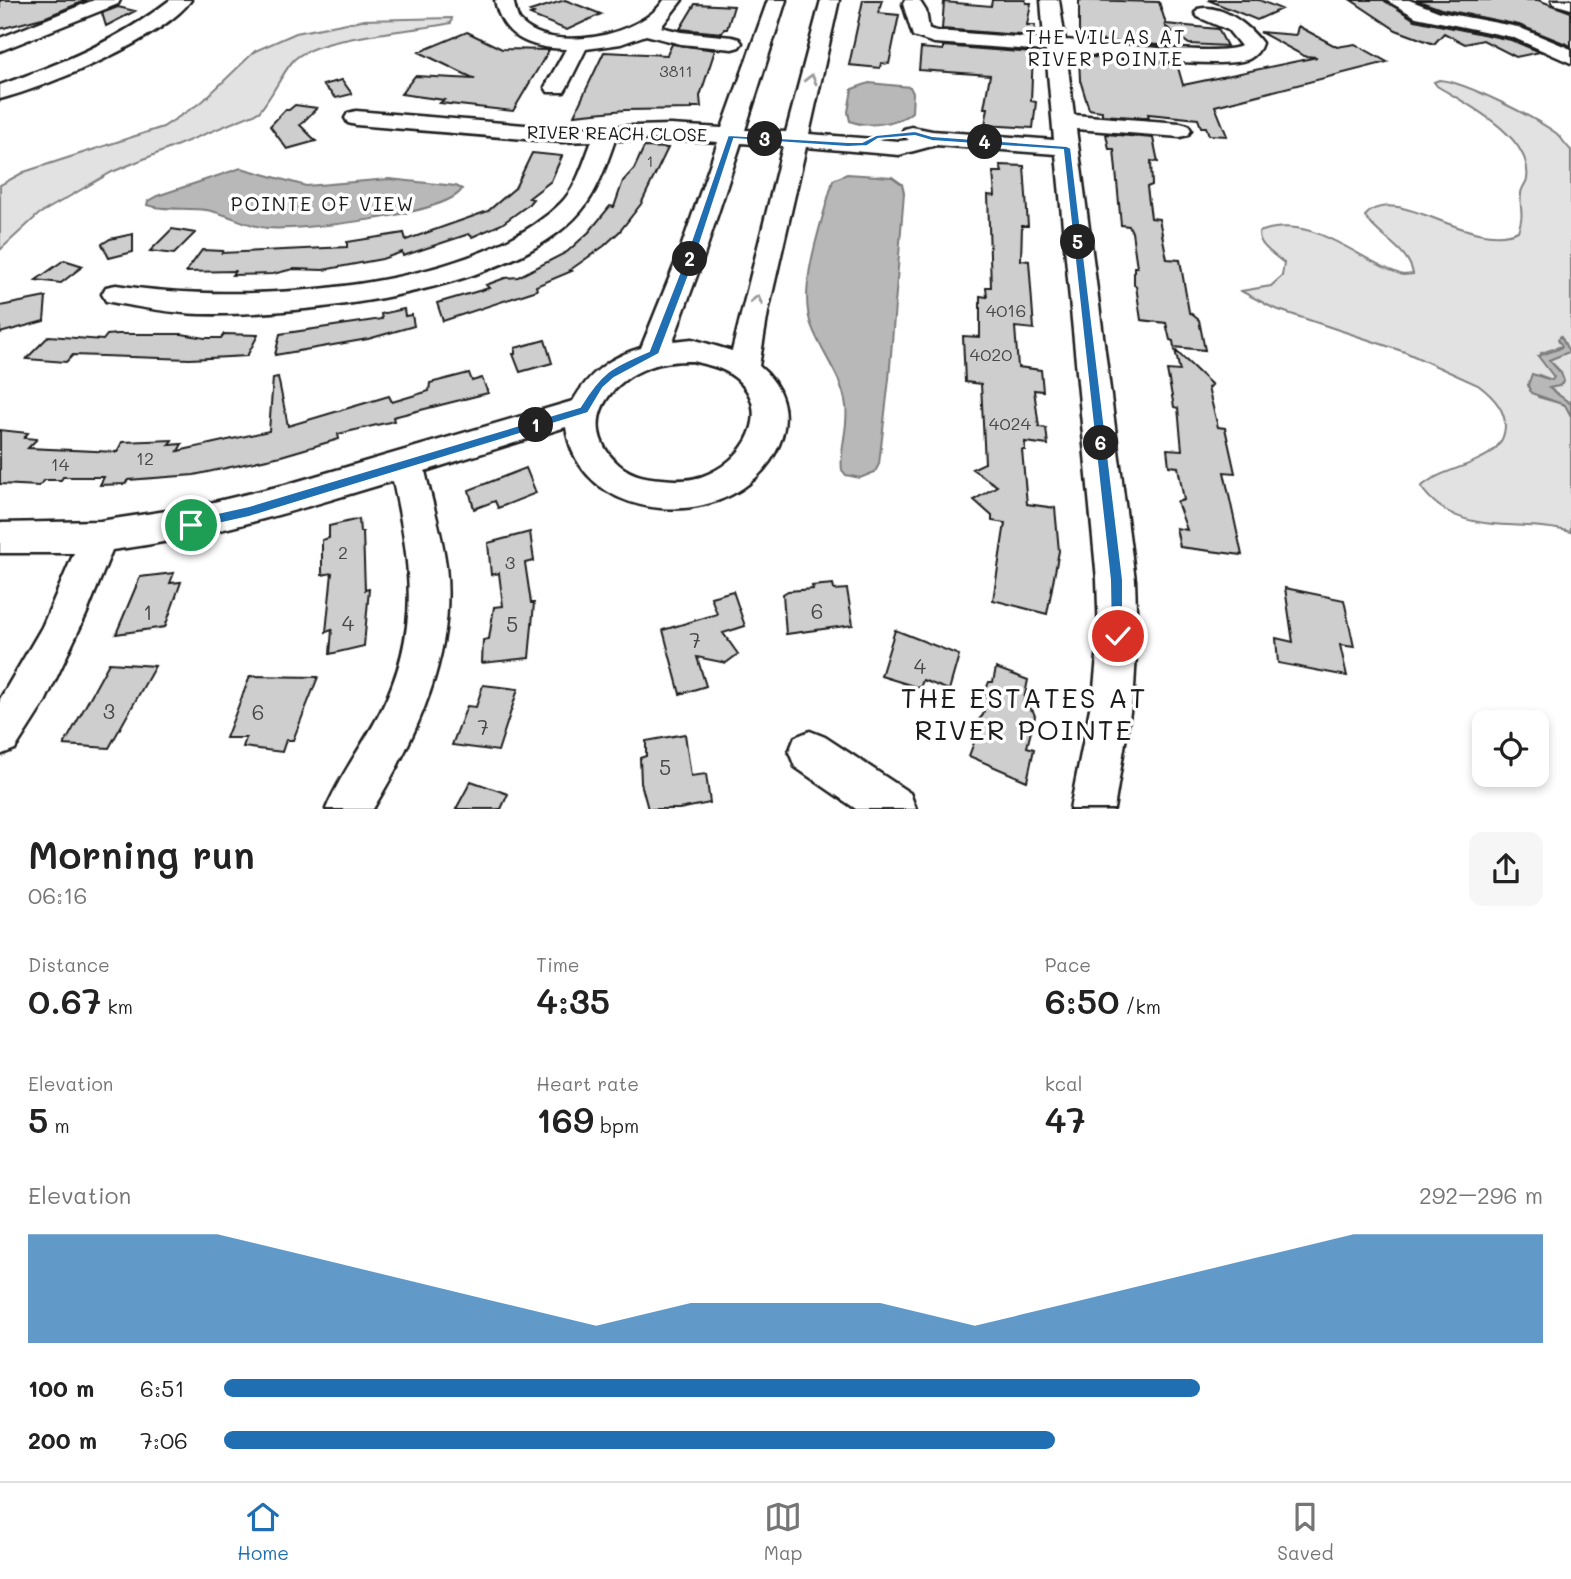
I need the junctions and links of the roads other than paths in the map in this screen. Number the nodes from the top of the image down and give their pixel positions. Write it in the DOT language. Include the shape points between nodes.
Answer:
graph roads {
  1 [pos="111,0"];
  2 [pos="182,0"];
  3 [pos="504,0"];
  4 [pos="673,0"];
  5 [pos="778,0"];
  6 [pos="830,0"];
  7 [pos="1050,0"];
  8 [pos="1395,0"];
  9 [pos="1562,0"];
  10 [pos="912,4"];
  11 [pos="1571,4"];
  12 [pos="1205,13"];
  13 [pos="646,29"];
  14 [pos="578,43"];
  15 [pos="732,43"];
  16 [pos="0,45"];
  17 [pos="1056,46"];
  18 [pos="1571,57"];
  19 [pos="556,87"];
  20 [pos="0,92"];
  21 [pos="356,118"];
  22 [pos="1180,130"];
  23 [pos="1065,134"];
  24 [pos="606,135"];
  25 [pos="731,136"];
  26 [pos="796,142"];
  27 [pos="116,294"];
  28 [pos="653,354"];
  29 [pos="744,367"];
  30 [pos="584,410"];
  31 [pos="406,463"];
  32 [pos="0,538"];
  33 [pos="98,538"];
  34 [pos="0,734"];
  35 [pos="810,752"];
  36 [pos="348,809"];
  37 [pos="894,809"];
  38 [pos="1092,809"];
  1 -- 16 [label="street"];
  2 -- 20 [label="street" via="142,32 101,54"];
  3 -- 14 [label="street" via="508,18 520,30 547,41"];
  4 -- 13 [label="street" via="662,17"];
  5 -- 25 [label="street"];
  26 -- 6 [label="street, one-way"];
  7 -- 17 [label="street"];
  8 -- 18 [label="street" via="1437,19 1521,34"];
  9 -- 11 [label="street"];
  10 -- 17 [label="street" via="924,35"];
  12 -- 17 [label="street" via="1246,34 1250,48 1227,57"];
  13 -- 14 [label="street" via="612,40"];
  13 -- 15 [label="street"];
  14 -- 19 [label="street"];
  17 -- 23 [label="street"];
  21 -- 24 [label="street, RIVER REACH CLOSE"];
  22 -- 23 [label="street, RIVER REACH CLOSE"];
  23 -- 26 [label="street, RIVER REACH CLOSE" via="932,138 922,145 881,149 864,144"];
  23 -- 38 [label="street" via="1116,580 1114,688"];
  24 -- 25 [label="street, RIVER REACH CLOSE" via="670,132"];
  24 -- 27 [label="street" via="586,185 570,208 531,238 454,271 347,294 250,304 152,301"];
  25 -- 26 [label="street, RIVER REACH CLOSE"];
  25 -- 28 [label="street"];
  29 -- 26 [label="street, one-way"];
  28 -- 29 [label="street" via="692,350"];
  28 -- 30 [label="street" via="610,375"];
  29 -- 30 [label="street" via="758,379 772,410 765,444 738,475 694,493 646,493 606,475 584,445"];
  30 -- 31 [label="street"];
  31 -- 33 [label="street" via="249,512"];
  31 -- 36 [label="street" via="428,567 424,651 386,749"];
  32 -- 33 [label="street"];
  33 -- 34 [label="street" via="49,655"];
  35 -- 37 [label="street"];
}
